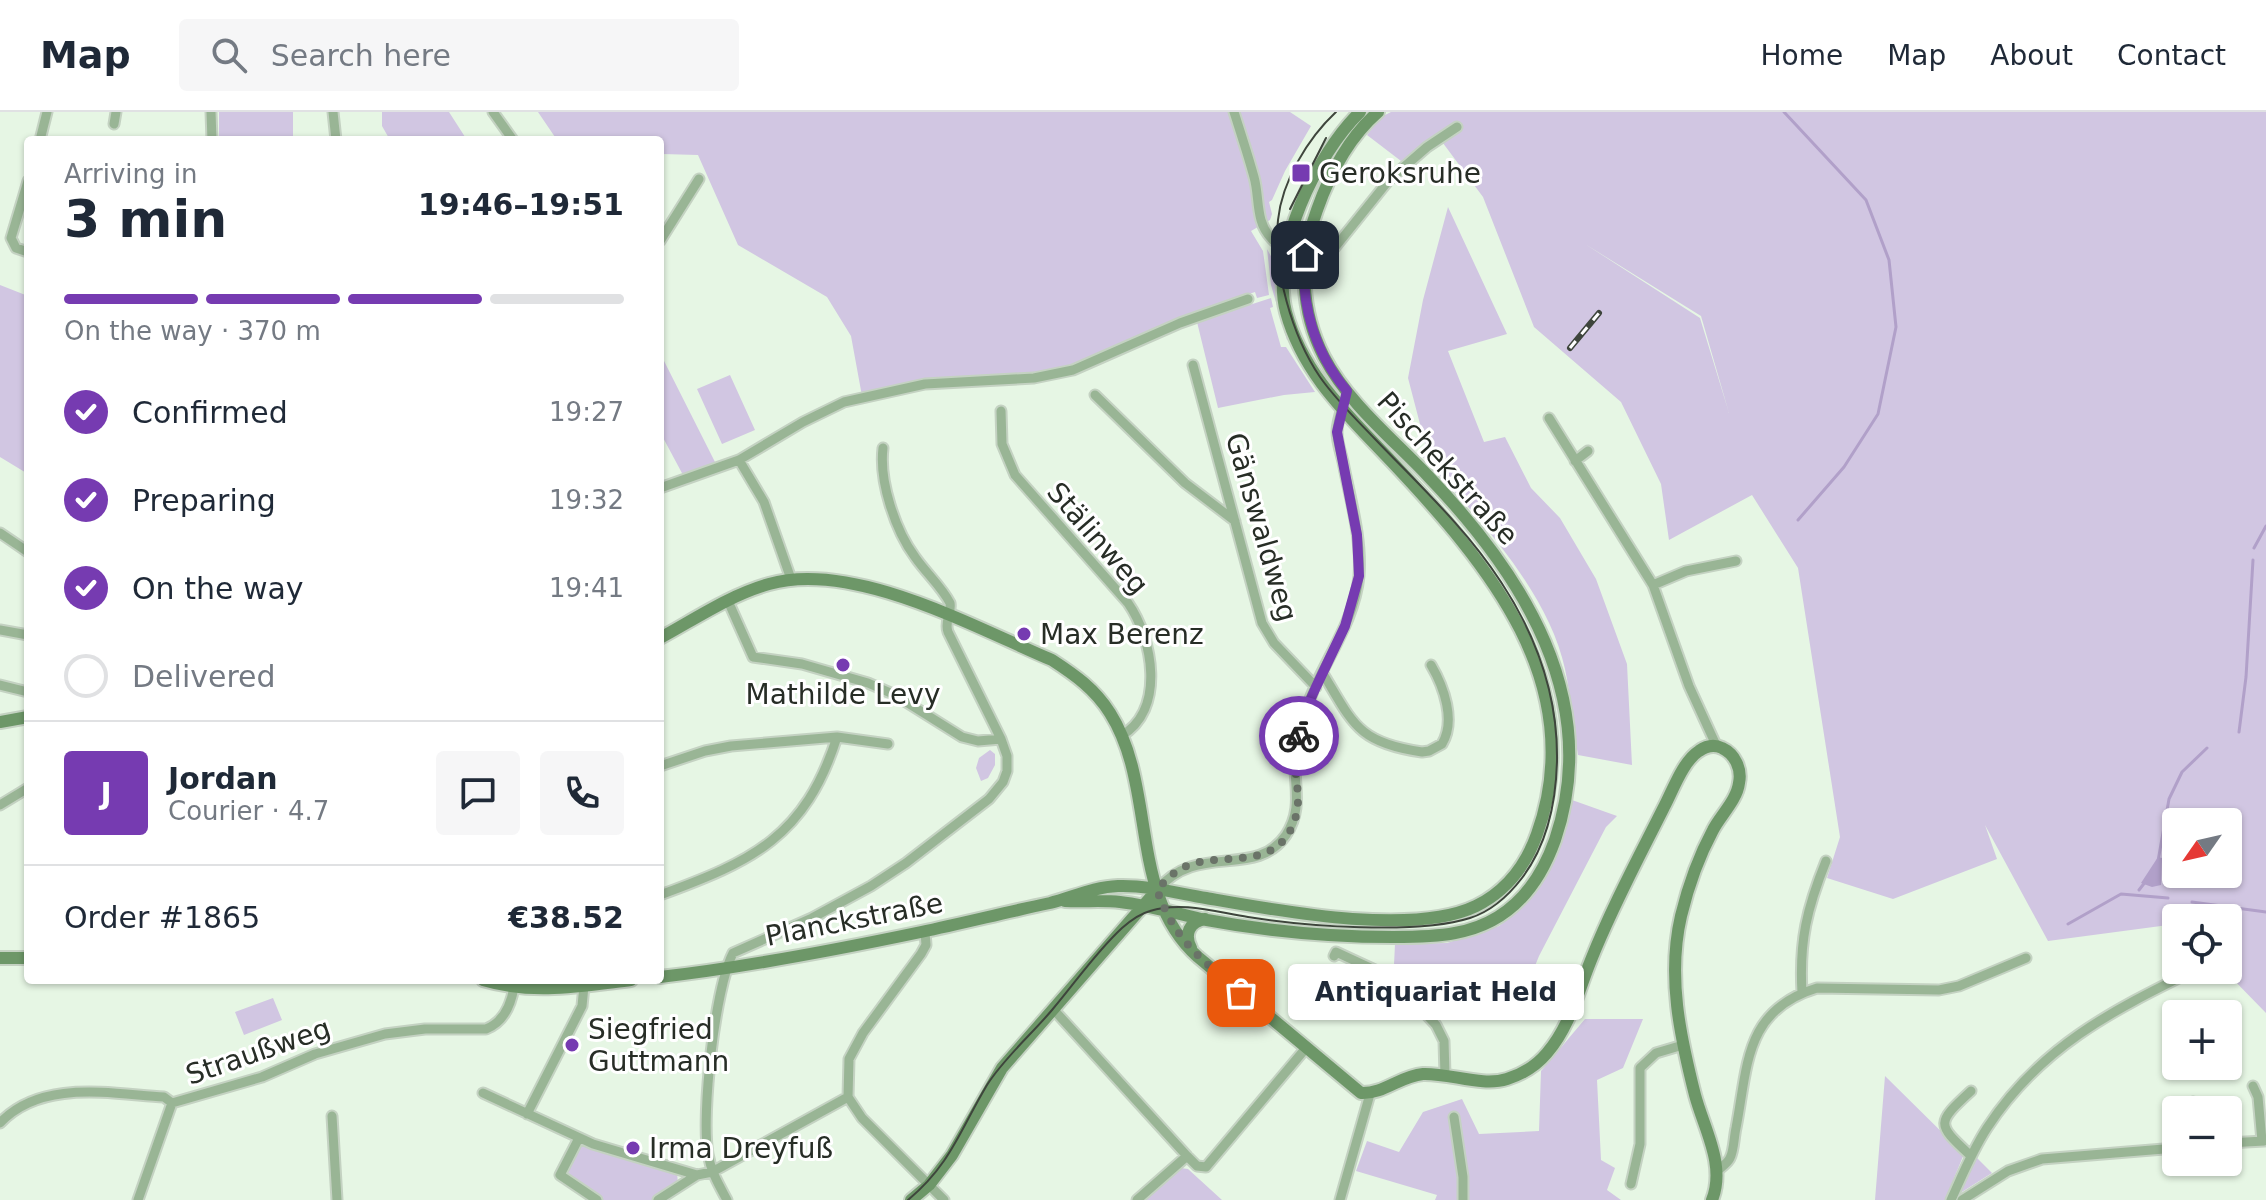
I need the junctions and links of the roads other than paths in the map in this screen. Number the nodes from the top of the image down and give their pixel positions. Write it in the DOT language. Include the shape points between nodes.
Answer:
graph roads {
  1 [pos="47,112"];
  2 [pos="116,112"];
  3 [pos="211,112"];
  4 [pos="333,112"];
  5 [pos="493,112"];
  6 [pos="1234,112"];
  7 [pos="1360,112"];
  8 [pos="1378,112"];
  9 [pos="114,124"];
  10 [pos="1457,127"];
  11 [pos="41,136"];
  12 [pos="212,136"];
  13 [pos="336,136"];
  14 [pos="510,136"];
  15 [pos="699,179"];
  16 [pos="24,194"];
  17 [pos="664,235"];
  18 [pos="1288,250"];
  19 [pos="24,251"];
  20 [pos="1305,255"];
  21 [pos="1248,299"];
  22 [pos="1193,365"];
  23 [pos="1347,391"];
  24 [pos="1095,395"];
  25 [pos="1342,409"];
  26 [pos="1001,411"];
  27 [pos="1549,418"];
  28 [pos="883,448"];
  29 [pos="1588,451"];
  30 [pos="739,460"];
  31 [pos="1575,461"];
  32 [pos="664,487"];
  33 [pos="1235,521"];
  34 [pos="0,533"];
  35 [pos="24,549"];
  36 [pos="1736,561"];
  37 [pos="791,579"];
  38 [pos="1653,585"];
  39 [pos="728,601"];
  40 [pos="948,615"];
  41 [pos="0,630"];
  42 [pos="24,634"];
  43 [pos="664,636"];
  44 [pos="1431,665"];
  45 [pos="1322,672"];
  46 [pos="0,685"];
  47 [pos="1316,687"];
  48 [pos="24,691"];
  49 [pos="24,718"];
  50 [pos="0,722"];
  51 [pos="1121,736"];
  52 [pos="837,737"];
  53 [pos="1001,739"];
  54 [pos="888,744"];
  55 [pos="1716,745"];
  56 [pos="664,765"];
  57 [pos="24,790"];
  58 [pos="0,805"];
  59 [pos="1826,861"];
  60 [pos="1160,875"];
  61 [pos="664,893"];
  62 [pos="1055,901"];
  63 [pos="1143,906"];
  64 [pos="1165,911"];
  65 [pos="1205,919"];
  66 [pos="925,932"];
  67 [pos="1121,932"];
  68 [pos="1334,956"];
  69 [pos="1198,957"];
  70 [pos="0,958"];
  71 [pos="24,958"];
  72 [pos="2026,958"];
  73 [pos="726,968"];
  74 [pos="664,976"];
  75 [pos="501,984"];
  76 [pos="579,984"];
  77 [pos="2167,984"];
  78 [pos="514,987"];
  79 [pos="1802,993"];
  80 [pos="1054,1010"];
  81 [pos="1683,1045"];
  82 [pos="1306,1048"];
  83 [pos="1445,1075"];
  84 [pos="2253,1086"];
  85 [pos="1971,1091"];
  86 [pos="483,1093"];
  87 [pos="1370,1094"];
  88 [pos="848,1097"];
  89 [pos="172,1103"];
  90 [pos="527,1114"];
  91 [pos="332,1116"];
  92 [pos="1454,1117"];
  93 [pos="0,1123"];
  94 [pos="579,1138"];
  95 [pos="2264,1141"];
  96 [pos="2242,1142"];
  97 [pos="2162,1149"];
  98 [pos="1187,1156"];
  99 [pos="1971,1156"];
  100 [pos="1717,1171"];
  101 [pos="712,1172"];
  102 [pos="697,1175"];
  103 [pos="1631,1184"];
  104 [pos="929,1185"];
  105 [pos="138,1200"];
  106 [pos="337,1200"];
  107 [pos="597,1200"];
  108 [pos="658,1200"];
  109 [pos="727,1200"];
  110 [pos="911,1200"];
  111 [pos="944,1200"];
  112 [pos="1137,1200"];
  113 [pos="1340,1200"];
  114 [pos="1463,1200"];
  115 [pos="1712,1200"];
  116 [pos="1951,1200"];
  117 [pos="1962,1200"];
  1 -- 11 [label="street"];
  2 -- 9 [label="street"];
  3 -- 12 [label="street"];
  4 -- 13 [label="street"];
  5 -- 14 [label="street"];
  6 -- 18 [label="street" via="1261,222"];
  7 -- 18 [label="main road, Pischekstraße" via="1319,167"];
  8 -- 20 [label="main road, Pischekstraße" via="1356,134 1332,174"];
  10 -- 20 [label="street" via="1389,180 1332,251"];
  15 -- 17 [label="street"];
  16 -- 19 [label="street" via="11,238"];
  18 -- 20 [label="street"];
  18 -- 25 [label="main road, Pischekstraße" via="1283,292 1291,327 1311,370"];
  20 -- 23 [label="main road, Pischekstraße" via="1303,281 1312,325 1323,355"];
  21 -- 30 [label="street" via="1073,370 1034,378 925,384 844,402"];
  22 -- 33 [label="street, Gänswaldweg"];
  23 -- 25 [label="street"];
  23 -- 65 [label="main road, Pischekstraße" via="1459,510 1495,553 1533,613 1553,661 1566,716 1568,774 1559,826 1531,887 1503,916 1473,929 1437,936 1346,936"];
  24 -- 33 [label="street" via="1185,483"];
  25 -- 45 [label="street" via="1337,436 1357,535 1359,576 1345,626"];
  25 -- 60 [label="main road, Pischekstraße" via="1461,539 1517,620 1541,679 1550,727 1551,774 1541,825 1524,862 1504,887 1478,905 1448,915 1324,917 1194,896"];
  26 -- 51 [label="street, Stälinweg" via="1002,444 1015,475 1128,603 1142,626 1150,658 1147,698 1136,724"];
  27 -- 31 [label="street"];
  28 -- 40 [label="street" via="881,472 891,505 913,555 948,599"];
  29 -- 31 [label="street"];
  30 -- 32 [label="street"];
  30 -- 37 [label="street" via="764,502"];
  31 -- 38 [label="street"];
  33 -- 47 [label="street, Gänswaldweg" via="1267,633"];
  34 -- 35 [label="street"];
  36 -- 38 [label="street" via="1686,571"];
  37 -- 39 [label="main road"];
  37 -- 40 [label="main road" via="853,583"];
  38 -- 55 [label="street"];
  39 -- 43 [label="main road"];
  39 -- 53 [label="street" via="753,657 868,683 962,737"];
  40 -- 51 [label="main road" via="1068,670 1092,689"];
  40 -- 53 [label="street" via="948,632"];
  41 -- 42 [label="street"];
  44 -- 45 [label="street" via="1442,686 1448,726 1444,741 1429,751 1361,731"];
  45 -- 47 [label="street"];
  46 -- 48 [label="street"];
  47 -- 60 [label="street" via="1295,759 1296,816 1284,837 1268,852 1247,859 1197,863"];
  49 -- 50 [label="main road"];
  51 -- 60 [label="main road"];
  52 -- 54 [label="street"];
  52 -- 56 [label="street" via="731,746"];
  52 -- 61 [label="street" via="818,788 782,833 728,869"];
  53 -- 73 [label="street" via="1007,771 989,799 891,874 835,907 741,948"];
  55 -- 81 [label="main road" via="1733,757 1740,783 1710,835 1680,920 1675,984"];
  55 -- 83 [label="main road" via="1696,753 1677,783 1548,1052 1503,1080"];
  57 -- 58 [label="street"];
  59 -- 79 [label="street" via="1809,905 1801,952"];
  60 -- 62 [label="main road, Planckstraße"];
  60 -- 63 [label="main road"];
  60 -- 64 [label="main road"];
  62 -- 63 [label="main road, Planckstraße"];
  62 -- 66 [label="main road, Planckstraße"];
  63 -- 64 [label="main road, Pischekstraße"];
  63 -- 67 [label="main road"];
  64 -- 65 [label="main road, Pischekstraße"];
  64 -- 67 [label="main road"];
  64 -- 69 [label="main road"];
  65 -- 69 [label="main road" via="1187,934"];
  66 -- 73 [label="main road, Planckstraße"];
  66 -- 88 [label="street" via="921,954 849,1059"];
  67 -- 80 [label="main road"];
  68 -- 83 [label="street" via="1336,952 1348,957 1399,984 1441,1032"];
  69 -- 82 [label="main road"];
  70 -- 71 [label="main road"];
  72 -- 79 [label="street" via="1939,990 1817,988"];
  73 -- 74 [label="main road, Planckstraße"];
  73 -- 101 [label="street" via="707,1093"];
  75 -- 78 [label="main road"];
  76 -- 78 [label="main road"];
  76 -- 90 [label="street" via="582,1006"];
  77 -- 99 [label="street" via="2064,1044 2008,1099"];
  78 -- 89 [label="street, Straußweg" via="509,1008 486,1029 385,1034"];
  79 -- 100 [label="street" via="1762,1025 1750,1048 1730,1158"];
  80 -- 98 [label="street"];
  80 -- 104 [label="main road" via="1002,1068"];
  81 -- 100 [label="main road"];
  81 -- 103 [label="street" via="1656,1053 1640,1068 1640,1144"];
  82 -- 87 [label="main road" via="1355,1089"];
  82 -- 98 [label="street" via="1206,1167"];
  83 -- 87 [label="main road" via="1412,1075"];
  84 -- 95 [label="street"];
  85 -- 99 [label="street" via="1949,1111 1944,1125"];
  86 -- 90 [label="street"];
  87 -- 113 [label="street"];
  88 -- 101 [label="street"];
  88 -- 104 [label="street"];
  89 -- 93 [label="street, Straußweg" via="164,1097 68,1093 40,1098"];
  89 -- 105 [label="street"];
  90 -- 94 [label="street"];
  91 -- 106 [label="street"];
  92 -- 114 [label="street"];
  94 -- 102 [label="street"];
  94 -- 107 [label="street" via="560,1175"];
  95 -- 96 [label="street"];
  97 -- 117 [label="street" via="2042,1159 2008,1171"];
  98 -- 112 [label="street"];
  99 -- 116 [label="street"];
  100 -- 115 [label="main road"];
  101 -- 102 [label="street"];
  101 -- 109 [label="street"];
  102 -- 108 [label="street"];
  104 -- 110 [label="main road"];
  104 -- 111 [label="street"];
}
